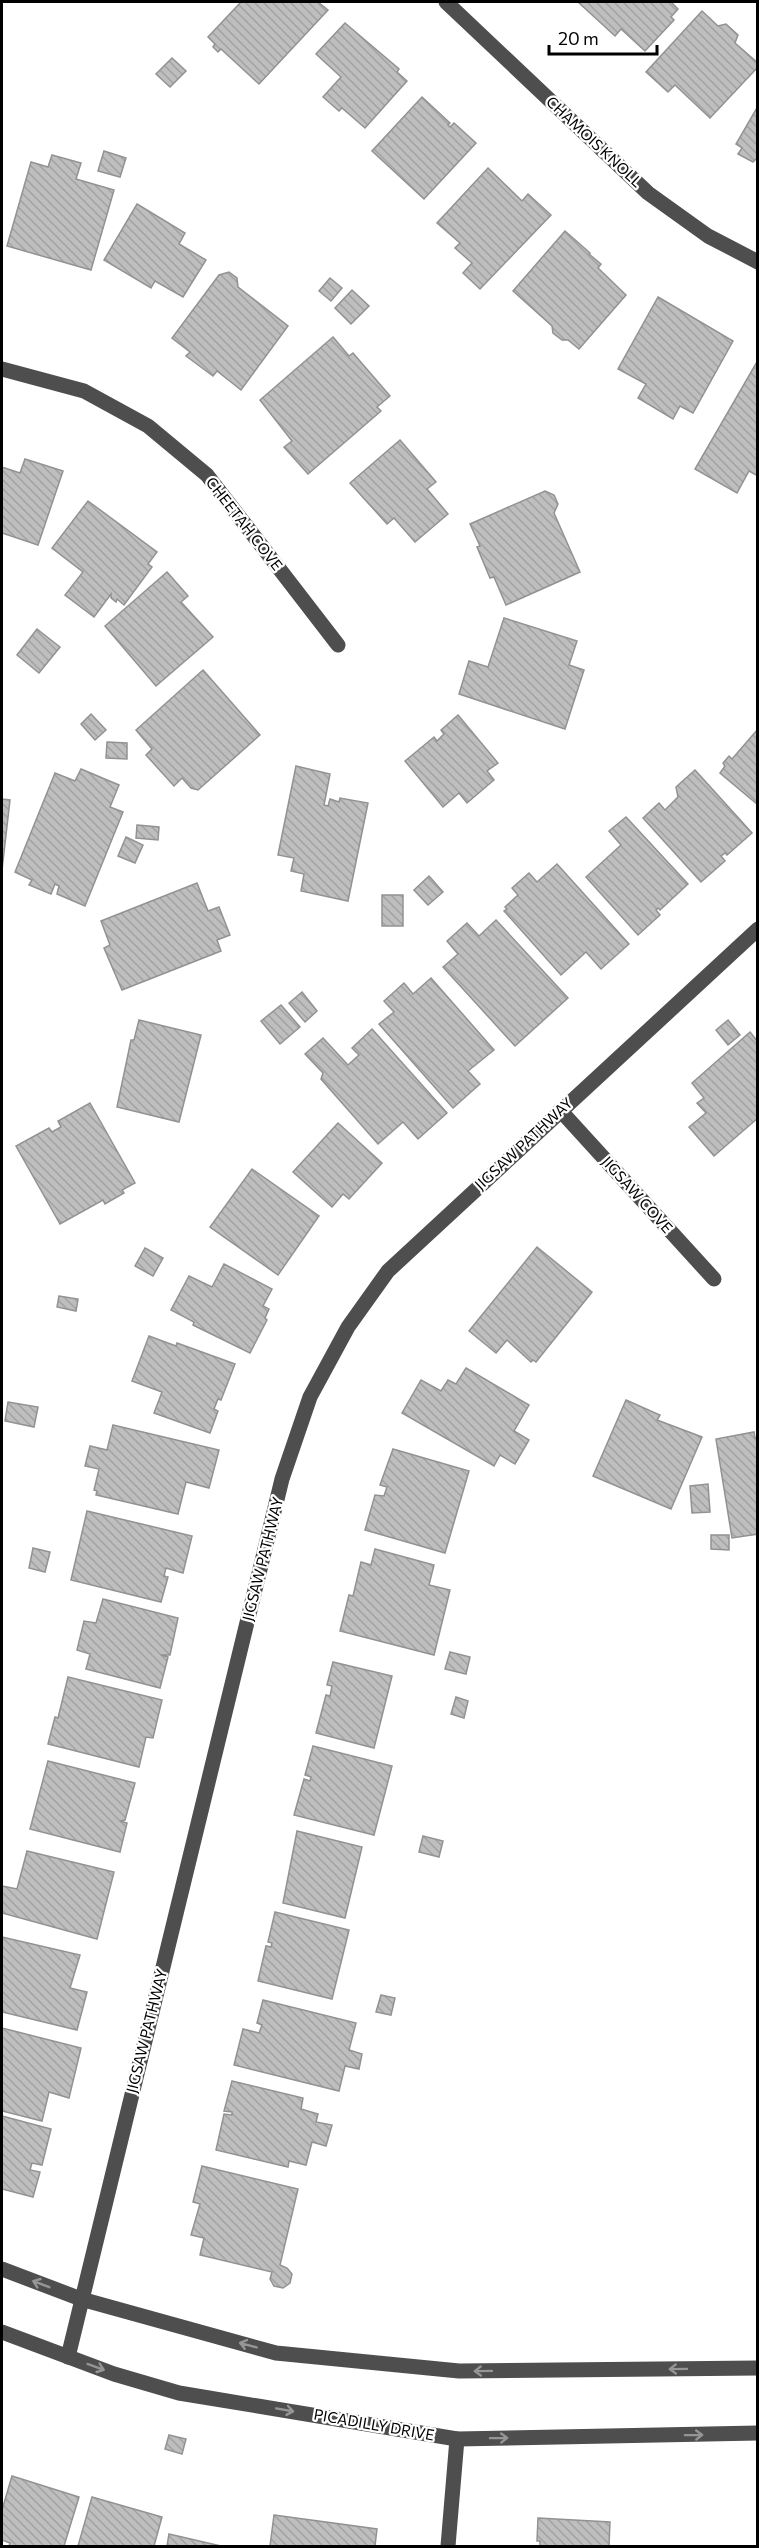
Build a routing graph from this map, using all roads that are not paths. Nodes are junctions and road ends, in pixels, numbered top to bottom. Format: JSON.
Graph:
{"nodes":[{"id":1,"x":446,"y":2,"type":"edge"},
{"id":2,"x":758,"y":262,"type":"edge"},
{"id":3,"x":2,"y":369,"type":"edge"},
{"id":4,"x":338,"y":645,"type":"dead end"},
{"id":5,"x":758,"y":929,"type":"edge"},
{"id":6,"x":560,"y":1110,"type":"junction"},
{"id":7,"x":714,"y":1279,"type":"dead end"},
{"id":8,"x":2,"y":2270,"type":"edge"},
{"id":9,"x":81,"y":2299,"type":"junction"},
{"id":10,"x":2,"y":2332,"type":"edge"},
{"id":11,"x":68,"y":2357,"type":"junction"},
{"id":12,"x":758,"y":2368,"type":"edge"},
{"id":13,"x":758,"y":2433,"type":"edge"},
{"id":14,"x":458,"y":2439,"type":"junction"},
{"id":15,"x":448,"y":2547,"type":"edge"}],
"edges":[{"from":1,"to":2,"type":"street","name":"CHAMOIS KNOLL"},
{"from":3,"to":4,"type":"street","name":"CHEETAH COVE"},
{"from":5,"to":6,"type":"street","name":"JIGSAW PATHWAY"},
{"from":6,"to":7,"type":"street","name":"JIGSAW COVE"},
{"from":6,"to":9,"type":"street","name":"JIGSAW PATHWAY"},
{"from":9,"to":8,"type":"street","one_way":true},
{"from":9,"to":11,"type":"street","name":"JIGSAW PATHWAY"},
{"from":12,"to":9,"type":"street","one_way":true},
{"from":10,"to":11,"type":"street","name":"PICADILLY DRIVE"},
{"from":11,"to":14,"type":"street","name":"PICADILLY DRIVE","one_way":true},
{"from":14,"to":13,"type":"street","name":"PICADILLY DRIVE","one_way":true},
{"from":14,"to":15,"type":"street"}]}
